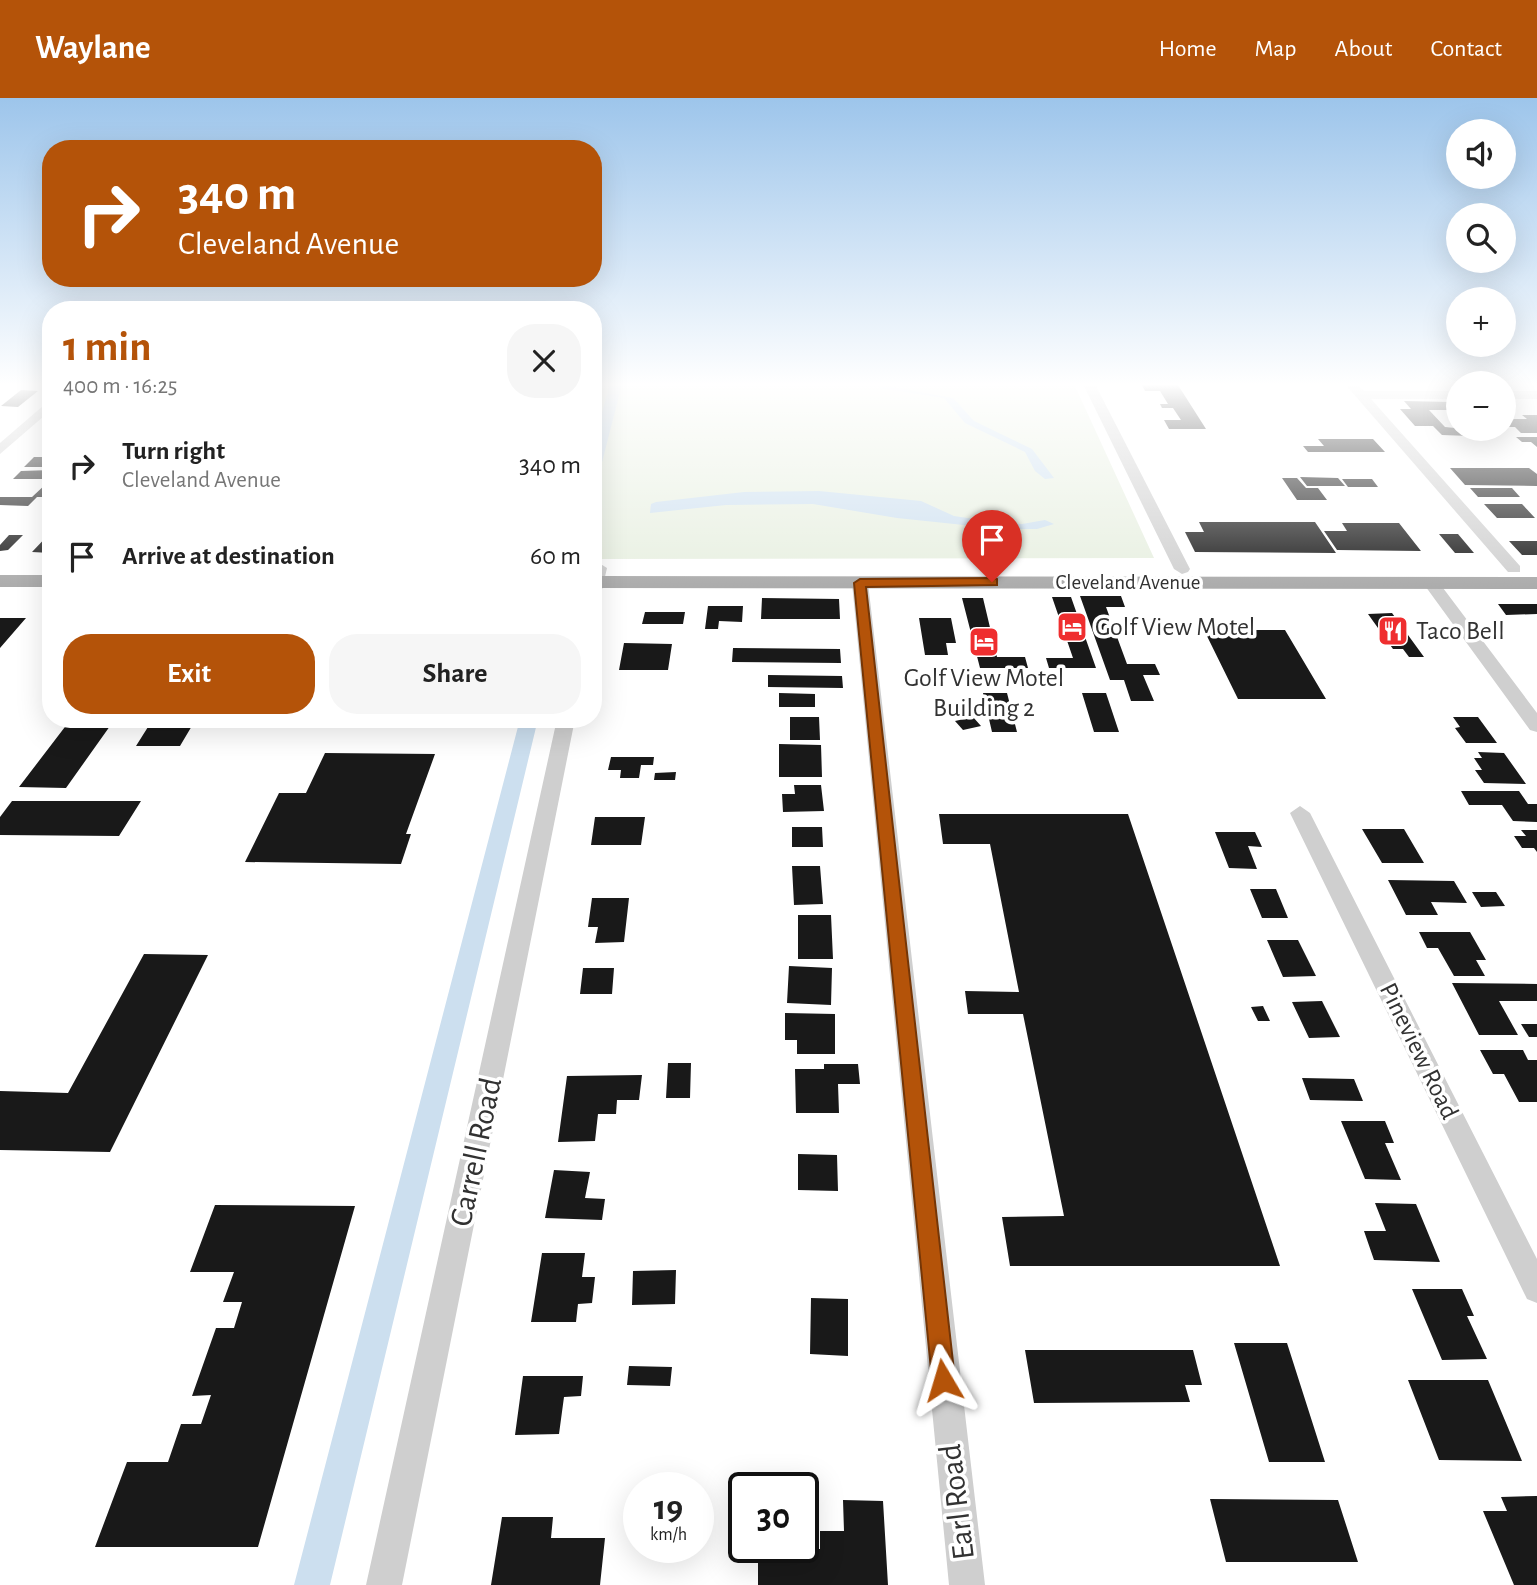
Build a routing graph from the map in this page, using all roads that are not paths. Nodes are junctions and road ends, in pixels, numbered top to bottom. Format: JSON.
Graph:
{"nodes":[{"id":1,"x":1124,"y":453,"type":"edge"},
{"id":2,"x":1412,"y":453,"type":"edge"},
{"id":3,"x":0,"y":567,"type":"edge"},
{"id":4,"x":42,"y":567,"type":"edge"},
{"id":5,"x":1182,"y":569,"type":"junction"},
{"id":6,"x":1487,"y":569,"type":"junction"},
{"id":7,"x":1514,"y":569,"type":"junction"},
{"id":8,"x":1537,"y":569,"type":"edge"},
{"id":9,"x":602,"y":579,"type":"edge"},
{"id":10,"x":602,"y":579,"type":"edge"},
{"id":11,"x":0,"y":581,"type":"edge"},
{"id":12,"x":42,"y":581,"type":"edge"},
{"id":13,"x":1120,"y":582,"type":"junction"},
{"id":14,"x":860,"y":583,"type":"junction"},
{"id":15,"x":1431,"y":583,"type":"junction"},
{"id":16,"x":1537,"y":583,"type":"edge"},
{"id":17,"x":1537,"y":726,"type":"edge"},
{"id":18,"x":564,"y":728,"type":"edge"},
{"id":19,"x":1300,"y":813,"type":"dead end"},
{"id":20,"x":1537,"y":1289,"type":"edge"},
{"id":21,"x":384,"y":1585,"type":"edge"},
{"id":22,"x":967,"y":1585,"type":"edge"}],
"edges":[{"from":1,"to":5,"type":"street"},
{"from":2,"to":7,"type":"street"},
{"from":3,"to":4,"type":"main road"},
{"from":5,"to":6,"type":"main road","name":"Cleveland Avenue"},
{"from":5,"to":9,"type":"main road","name":"Cleveland Avenue"},
{"from":5,"to":13,"type":"main road"},
{"from":6,"to":7,"type":"main road","name":"Cleveland Avenue"},
{"from":6,"to":15,"type":"main road"},
{"from":7,"to":8,"type":"main road","name":"Cleveland Avenue"},
{"from":10,"to":14,"type":"main road","name":"Cleveland Avenue"},
{"from":11,"to":12,"type":"main road"},
{"from":13,"to":14,"type":"main road","name":"Cleveland Avenue"},
{"from":13,"to":15,"type":"main road","name":"Cleveland Avenue"},
{"from":14,"to":22,"type":"street","name":"Earl Road"},
{"from":15,"to":16,"type":"main road","name":"Cleveland Avenue"},
{"from":15,"to":17,"type":"street"},
{"from":18,"to":21,"type":"street","name":"Carrell Road"},
{"from":19,"to":20,"type":"street","name":"Pineview Road"}]}
